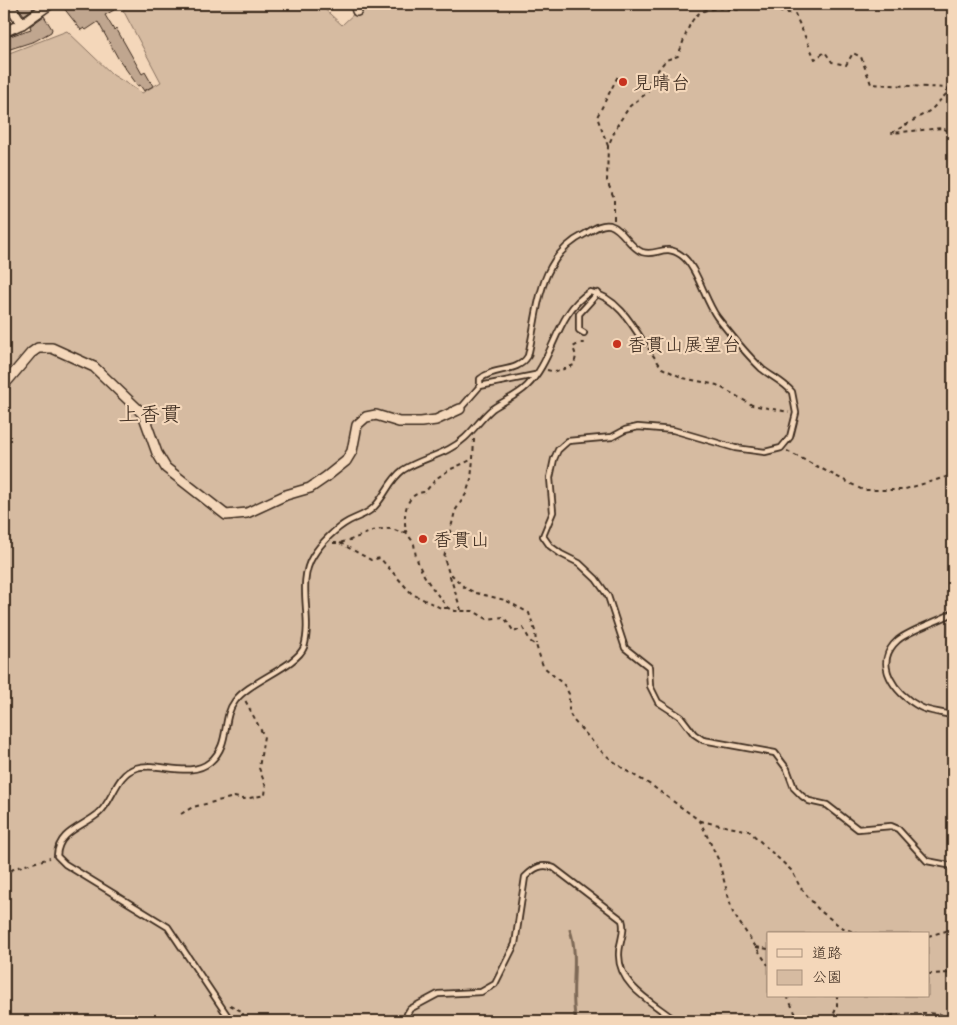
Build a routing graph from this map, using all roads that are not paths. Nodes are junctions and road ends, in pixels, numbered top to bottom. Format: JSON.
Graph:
{"nodes":[{"id":1,"x":9,"y":4,"type":"edge"},
{"id":2,"x":50,"y":4,"type":"edge"},
{"id":3,"x":22,"y":24,"type":"junction"},
{"id":4,"x":4,"y":32,"type":"edge"},
{"id":5,"x":598,"y":293,"type":"junction"},
{"id":6,"x":584,"y":333,"type":"dead end"},
{"id":7,"x":644,"y":343,"type":"road end"},
{"id":8,"x":535,"y":375,"type":"junction"},
{"id":9,"x":4,"y":385,"type":"edge"},
{"id":10,"x":480,"y":386,"type":"junction"},
{"id":11,"x":460,"y":409,"type":"joint"},
{"id":12,"x":953,"y":612,"type":"edge"},
{"id":13,"x":953,"y":716,"type":"edge"},
{"id":14,"x":953,"y":866,"type":"edge"},
{"id":15,"x":227,"y":1021,"type":"edge"},
{"id":16,"x":408,"y":1021,"type":"edge"},
{"id":17,"x":676,"y":1021,"type":"edge"}],
"edges":[{"from":1,"to":3,"type":"street"},
{"from":2,"to":3,"type":"street"},
{"from":3,"to":4,"type":"street"},
{"from":5,"to":6,"type":"lane"},
{"from":5,"to":7,"type":"lane"},
{"from":5,"to":8,"type":"lane"},
{"from":8,"to":10,"type":"lane"},
{"from":8,"to":15,"type":"lane"},
{"from":9,"to":11,"type":"street"},
{"from":10,"to":11,"type":"lane"},
{"from":10,"to":14,"type":"lane"},
{"from":12,"to":13,"type":"lane"},
{"from":16,"to":17,"type":"lane"}]}
